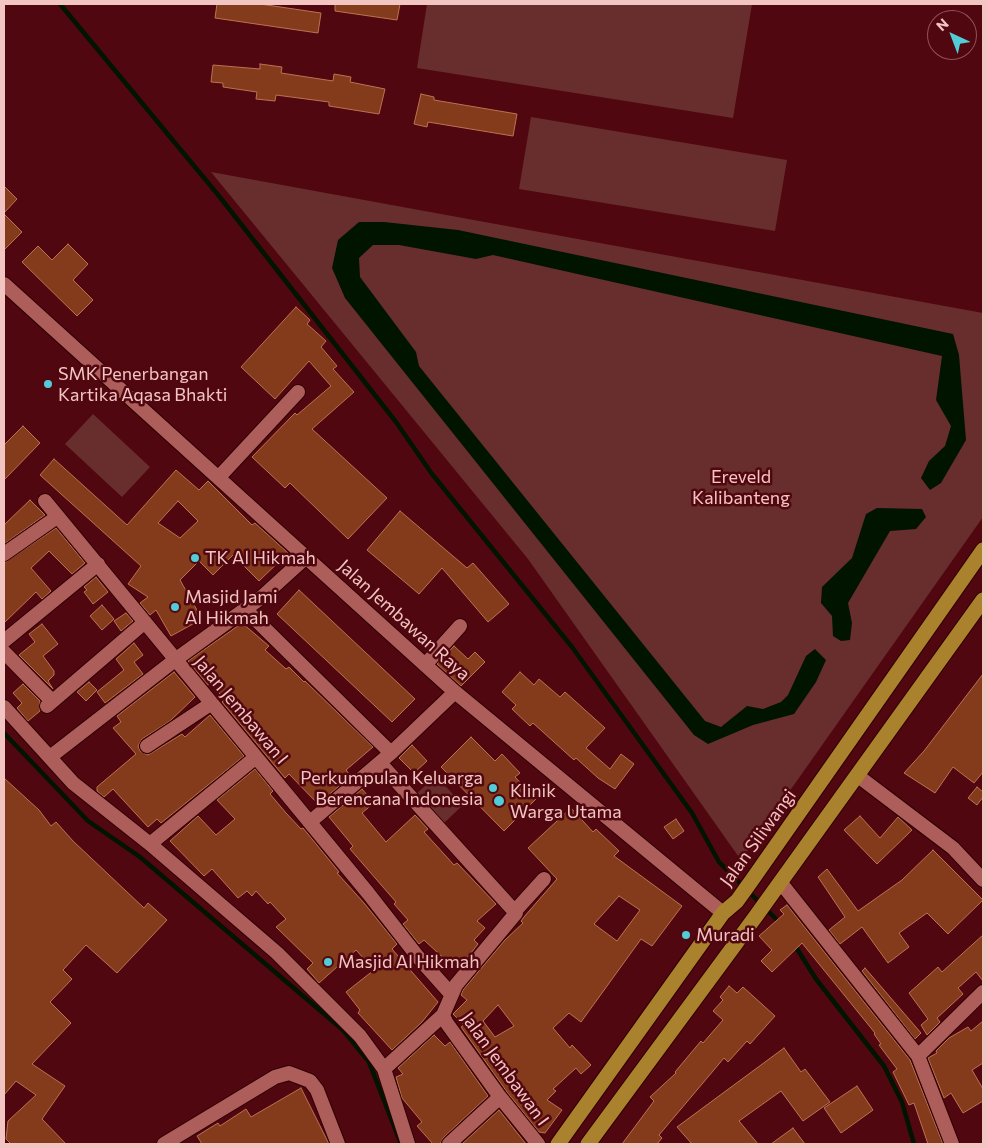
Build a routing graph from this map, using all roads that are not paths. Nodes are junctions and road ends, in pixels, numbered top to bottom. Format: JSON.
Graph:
{"nodes":[{"id":1,"x":4,"y":284,"type":"edge"},
{"id":2,"x":298,"y":392,"type":"dead end"},
{"id":3,"x":219,"y":478,"type":"junction"},
{"id":4,"x":45,"y":501,"type":"dead end"},
{"id":5,"x":57,"y":517,"type":"junction"},
{"id":6,"x":983,"y":550,"type":"edge"},
{"id":7,"x":4,"y":554,"type":"edge"},
{"id":8,"x":306,"y":557,"type":"junction"},
{"id":9,"x":98,"y":564,"type":"junction"},
{"id":10,"x":983,"y":600,"type":"edge"},
{"id":11,"x":245,"y":608,"type":"junction"},
{"id":12,"x":145,"y":622,"type":"junction"},
{"id":13,"x":460,"y":626,"type":"dead end"},
{"id":14,"x":4,"y":641,"type":"edge"},
{"id":15,"x":4,"y":652,"type":"edge"},
{"id":16,"x":175,"y":660,"type":"junction"},
{"id":17,"x":425,"y":665,"type":"junction"},
{"id":18,"x":455,"y":692,"type":"junction"},
{"id":19,"x":212,"y":703,"type":"junction"},
{"id":20,"x":4,"y":707,"type":"edge"},
{"id":21,"x":147,"y":746,"type":"dead end"},
{"id":22,"x":391,"y":753,"type":"junction"},
{"id":23,"x":50,"y":757,"type":"junction"},
{"id":24,"x":256,"y":758,"type":"junction"},
{"id":25,"x":380,"y":763,"type":"junction"},
{"id":26,"x":858,"y":776,"type":"junction"},
{"id":27,"x":310,"y":822,"type":"junction"},
{"id":28,"x":150,"y":844,"type":"junction"},
{"id":29,"x":544,"y":879,"type":"dead end"},
{"id":30,"x":983,"y":880,"type":"edge"},
{"id":31,"x":781,"y":883,"type":"junction"},
{"id":32,"x":516,"y":912,"type":"junction"},
{"id":33,"x":723,"y":913,"type":"junction"},
{"id":34,"x":983,"y":992,"type":"edge"},
{"id":35,"x":451,"y":994,"type":"junction"},
{"id":36,"x":443,"y":1015,"type":"junction"},
{"id":37,"x":918,"y":1056,"type":"junction"},
{"id":38,"x":384,"y":1069,"type":"junction"},
{"id":39,"x":500,"y":1097,"type":"junction"},
{"id":40,"x":164,"y":1144,"type":"edge"},
{"id":41,"x":338,"y":1144,"type":"edge"},
{"id":42,"x":408,"y":1144,"type":"edge"},
{"id":43,"x":449,"y":1144,"type":"edge"},
{"id":44,"x":538,"y":1144,"type":"edge"},
{"id":45,"x":558,"y":1144,"type":"edge"},
{"id":46,"x":588,"y":1144,"type":"edge"},
{"id":47,"x":952,"y":1144,"type":"edge"}],
"edges":[{"from":1,"to":3,"type":"street","name":"Jalan Jembawan Raya"},
{"from":2,"to":3,"type":"street"},
{"from":3,"to":8,"type":"street","name":"Jalan Jembawan Raya"},
{"from":4,"to":5,"type":"street","name":"Jalan Jembawan I"},
{"from":5,"to":7,"type":"street"},
{"from":5,"to":9,"type":"street","name":"Jalan Jembawan I"},
{"from":6,"to":33,"type":"highway","name":"Jalan Siliwangi"},
{"from":8,"to":11,"type":"street"},
{"from":8,"to":17,"type":"street","name":"Jalan Jembawan Raya"},
{"from":9,"to":12,"type":"street","name":"Jalan Jembawan I"},
{"from":9,"to":14,"type":"street"},
{"from":10,"to":26,"type":"highway"},
{"from":11,"to":16,"type":"street"},
{"from":11,"to":22,"type":"street"},
{"from":12,"to":15,"type":"street"},
{"from":12,"to":16,"type":"street","name":"Jalan Jembawan I"},
{"from":13,"to":17,"type":"street"},
{"from":16,"to":19,"type":"street","name":"Jalan Jembawan I"},
{"from":16,"to":23,"type":"street"},
{"from":17,"to":18,"type":"street","name":"Jalan Jembawan Raya"},
{"from":18,"to":22,"type":"street"},
{"from":18,"to":33,"type":"street","name":"Jalan Jembawan Raya"},
{"from":19,"to":21,"type":"street"},
{"from":19,"to":24,"type":"street","name":"Jalan Jembawan I"},
{"from":20,"to":23,"type":"street"},
{"from":22,"to":25,"type":"street"},
{"from":23,"to":28,"type":"street"},
{"from":24,"to":27,"type":"street","name":"Jalan Jembawan I"},
{"from":24,"to":28,"type":"street"},
{"from":25,"to":27,"type":"street"},
{"from":25,"to":32,"type":"street"},
{"from":26,"to":30,"type":"street"},
{"from":26,"to":31,"type":"highway"},
{"from":27,"to":35,"type":"street","name":"Jalan Jembawan I"},
{"from":28,"to":38,"type":"street"},
{"from":29,"to":32,"type":"street"},
{"from":31,"to":37,"type":"street"},
{"from":31,"to":46,"type":"highway"},
{"from":32,"to":35,"type":"street"},
{"from":33,"to":45,"type":"highway","name":"Jalan Siliwangi"},
{"from":34,"to":37,"type":"street"},
{"from":35,"to":36,"type":"street","name":"Jalan Jembawan I"},
{"from":36,"to":38,"type":"street","name":"Jalan Jembawan I"},
{"from":36,"to":39,"type":"street","name":"Jalan Jembawan I"},
{"from":37,"to":47,"type":"street"},
{"from":38,"to":42,"type":"street"},
{"from":39,"to":43,"type":"street"},
{"from":39,"to":44,"type":"street","name":"Jalan Jembawan I"},
{"from":40,"to":41,"type":"street"}]}
